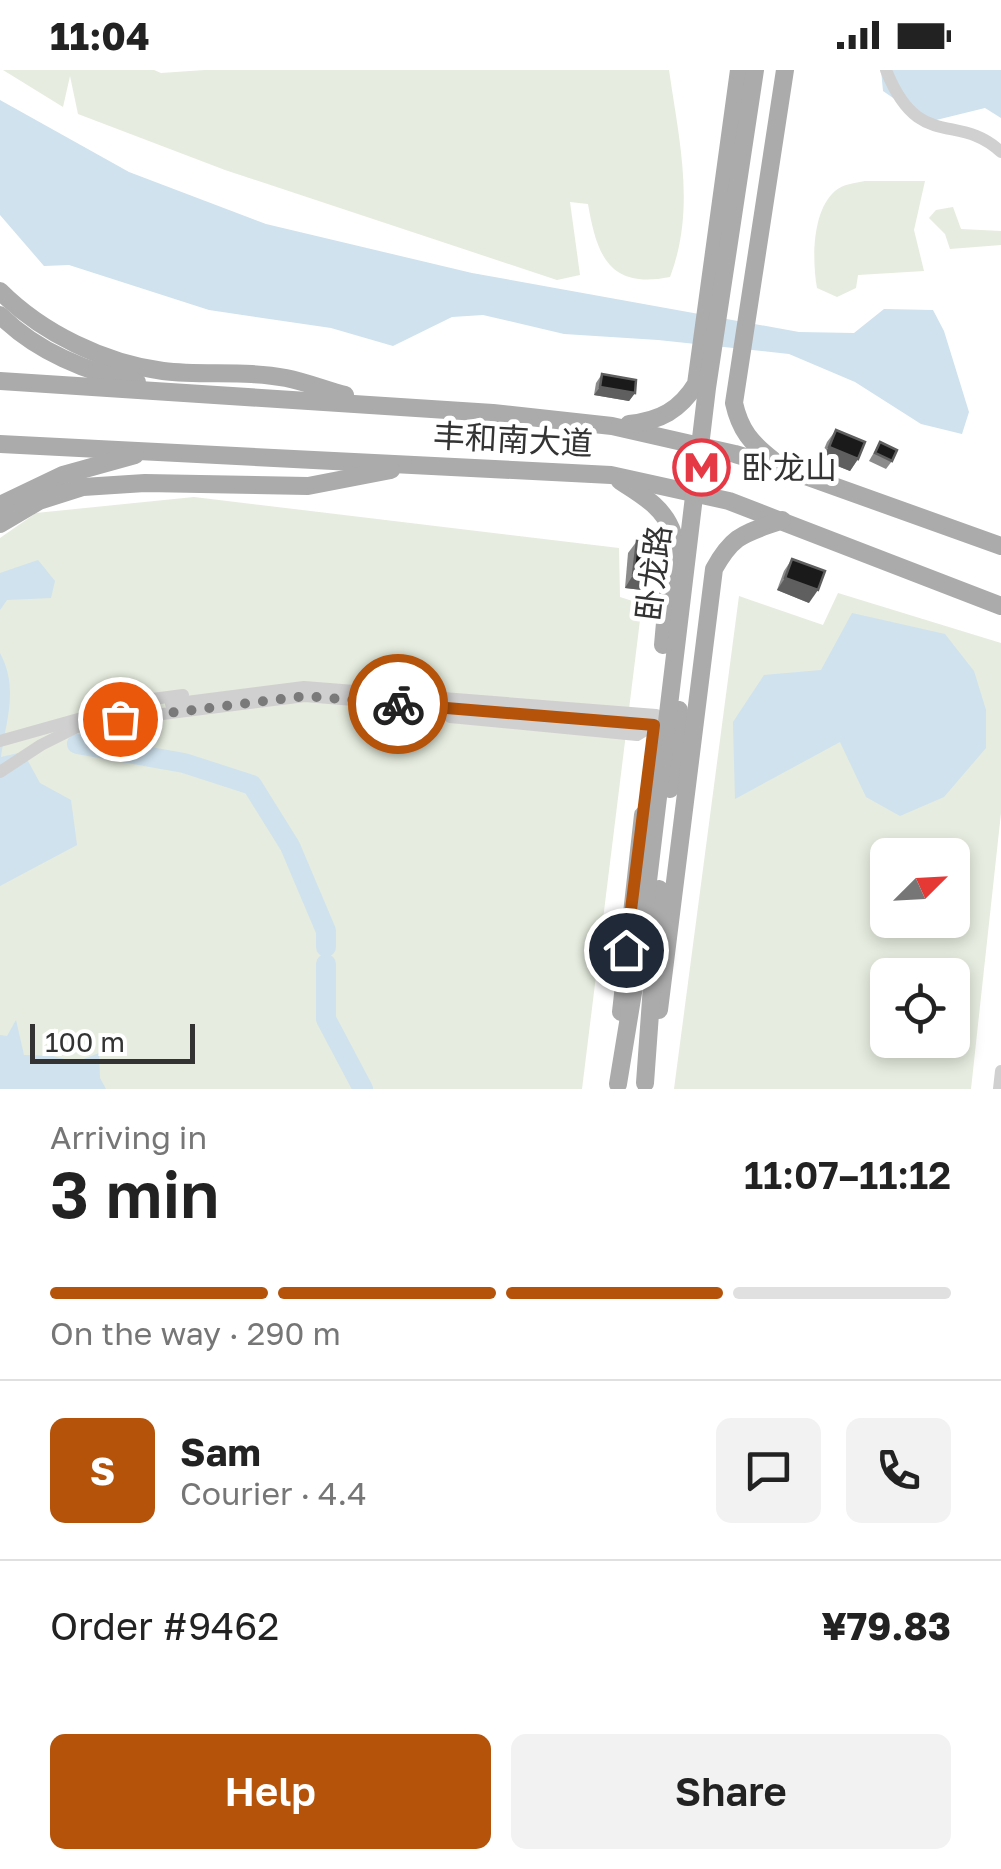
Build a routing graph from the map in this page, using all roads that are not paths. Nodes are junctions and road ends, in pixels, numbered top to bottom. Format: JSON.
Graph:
{"nodes":[{"id":1,"x":739,"y":70,"type":"edge"},
{"id":2,"x":755,"y":70,"type":"edge"},
{"id":3,"x":766,"y":70,"type":"edge"},
{"id":4,"x":785,"y":70,"type":"edge"},
{"id":5,"x":886,"y":70,"type":"edge"},
{"id":6,"x":1001,"y":152,"type":"edge"},
{"id":7,"x":746,"y":168,"type":"junction"},
{"id":8,"x":0,"y":291,"type":"edge"},
{"id":9,"x":0,"y":315,"type":"edge"},
{"id":10,"x":0,"y":381,"type":"edge"},
{"id":11,"x":207,"y":394,"type":"junction"},
{"id":12,"x":380,"y":405,"type":"junction"},
{"id":13,"x":612,"y":426,"type":"junction"},
{"id":14,"x":0,"y":444,"type":"edge"},
{"id":15,"x":153,"y":450,"type":"junction"},
{"id":16,"x":416,"y":465,"type":"junction"},
{"id":17,"x":786,"y":469,"type":"junction"},
{"id":18,"x":611,"y":475,"type":"junction"},
{"id":19,"x":6,"y":501,"type":"edge"},
{"id":20,"x":782,"y":520,"type":"junction"},
{"id":21,"x":0,"y":524,"type":"edge"},
{"id":22,"x":1001,"y":546,"type":"edge"},
{"id":23,"x":1001,"y":606,"type":"edge"},
{"id":24,"x":655,"y":720,"type":"junction"},
{"id":25,"x":0,"y":742,"type":"edge"},
{"id":26,"x":669,"y":746,"type":"junction"},
{"id":27,"x":0,"y":772,"type":"edge"},
{"id":28,"x":1001,"y":1071,"type":"edge"},
{"id":29,"x":618,"y":1086,"type":"edge"},
{"id":30,"x":645,"y":1086,"type":"edge"},
{"id":31,"x":999,"y":1089,"type":"edge"}],
"edges":[{"from":1,"to":13,"type":"main road"},
{"from":2,"to":7,"type":"main road","name":"卧龙路"},
{"from":3,"to":7,"type":"main road","name":"卧龙路"},
{"from":4,"to":17,"type":"main road"},
{"from":5,"to":6,"type":"street"},
{"from":7,"to":26,"type":"main road","name":"卧龙路"},
{"from":8,"to":12,"type":"main road"},
{"from":9,"to":11,"type":"main road"},
{"from":10,"to":11,"type":"main road","name":"丰和南大道"},
{"from":11,"to":12,"type":"main road","name":"丰和南大道"},
{"from":12,"to":13,"type":"main road","name":"丰和南大道"},
{"from":13,"to":17,"type":"main road","name":"丰和南大道"},
{"from":14,"to":15,"type":"main road","name":"丰和南大道"},
{"from":15,"to":16,"type":"main road","name":"丰和南大道"},
{"from":15,"to":19,"type":"main road"},
{"from":16,"to":18,"type":"main road","name":"丰和南大道"},
{"from":16,"to":21,"type":"main road"},
{"from":17,"to":22,"type":"main road","name":"丰和南大道"},
{"from":18,"to":20,"type":"main road","name":"丰和南大道"},
{"from":18,"to":24,"type":"main road","name":"卧龙路"},
{"from":20,"to":23,"type":"main road","name":"丰和南大道"},
{"from":20,"to":30,"type":"main road","name":"卧龙路"},
{"from":24,"to":25,"type":"street"},
{"from":24,"to":27,"type":"street"},
{"from":24,"to":29,"type":"main road","name":"卧龙路"},
{"from":26,"to":29,"type":"main road","name":"卧龙路"},
{"from":26,"to":30,"type":"main road","name":"卧龙路"},
{"from":28,"to":31,"type":"street"}]}
